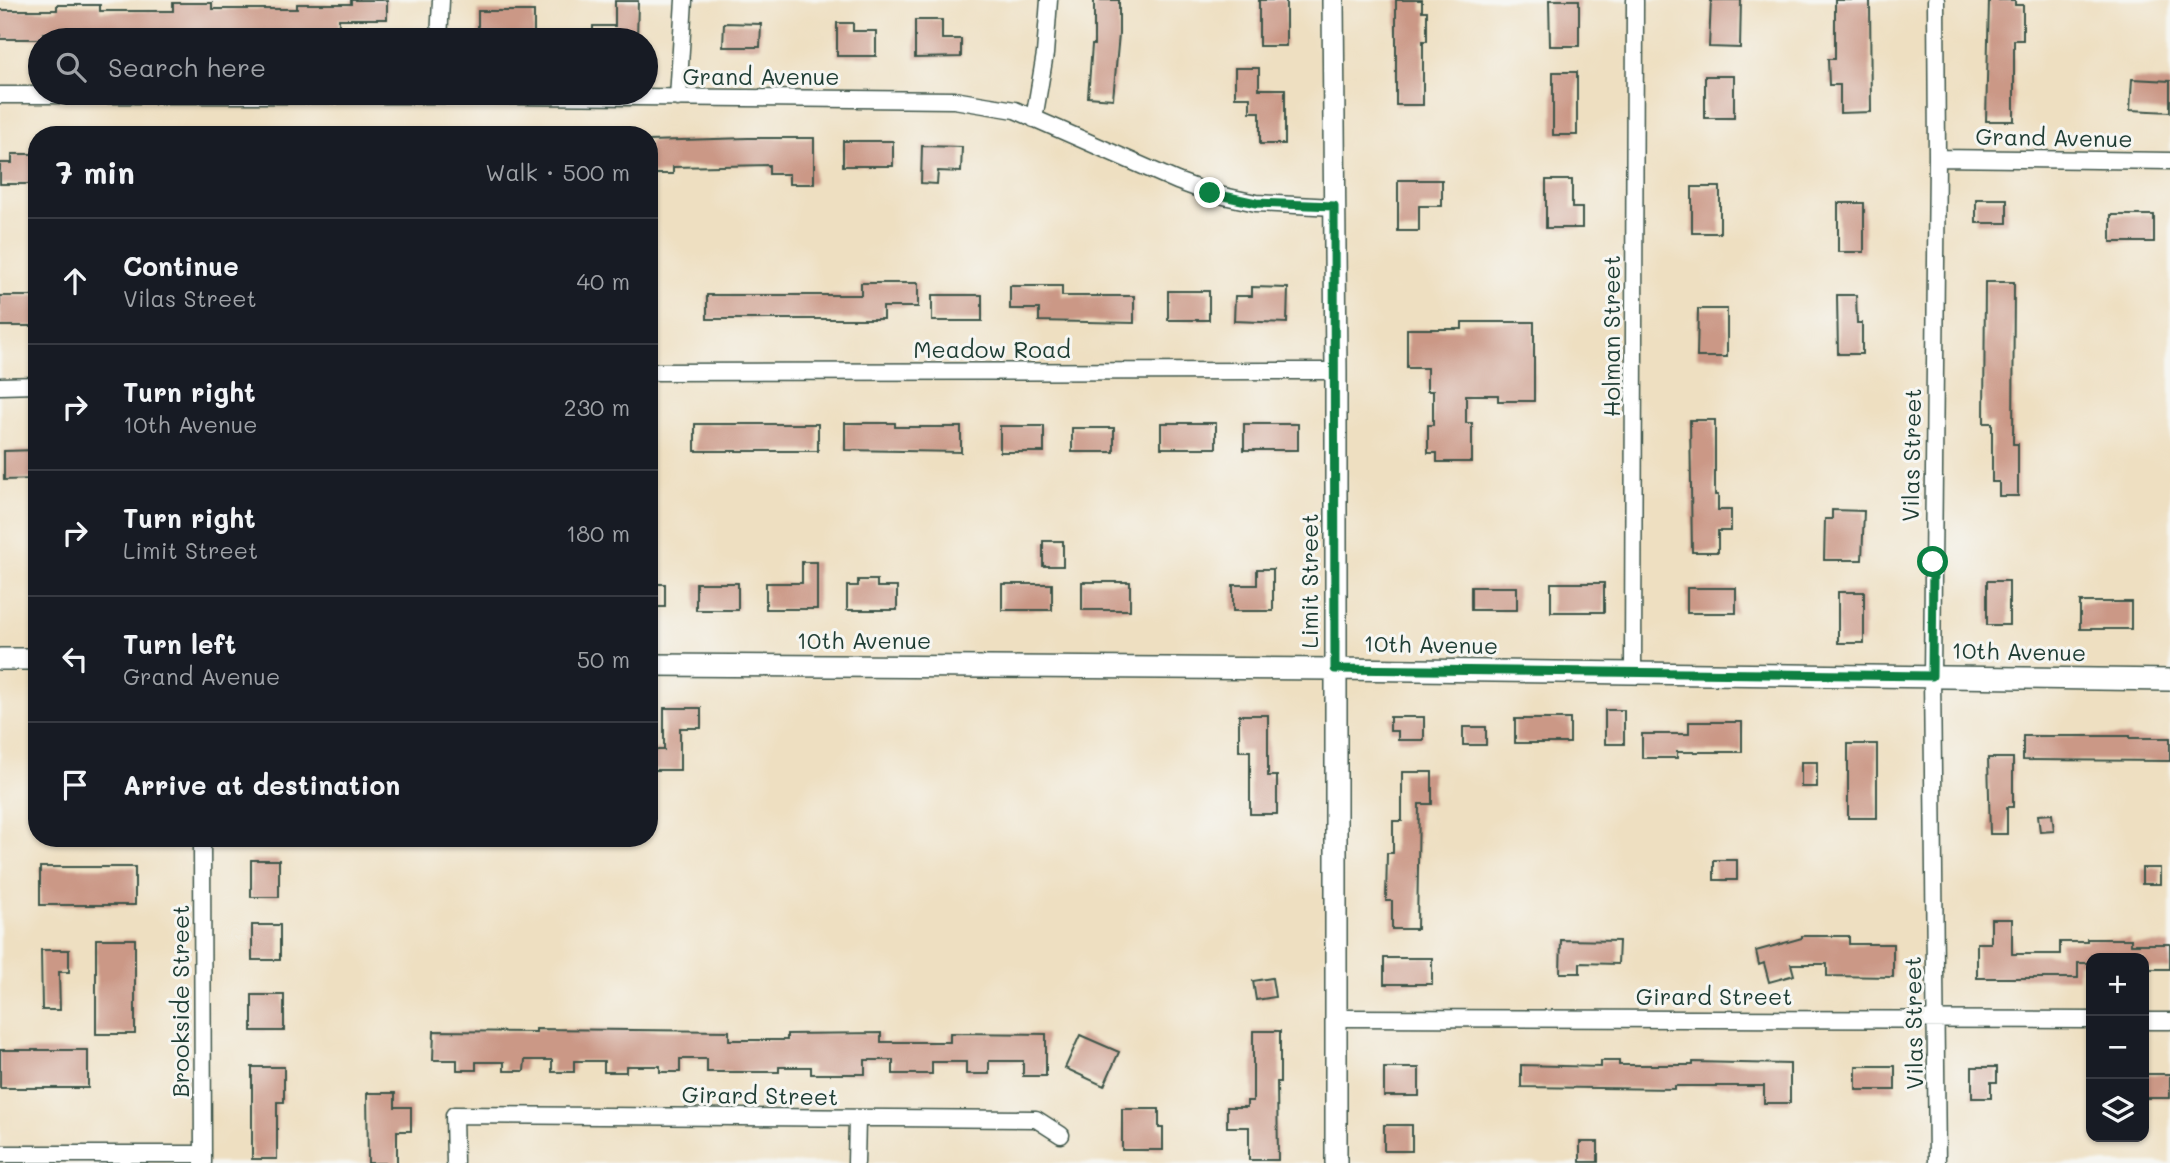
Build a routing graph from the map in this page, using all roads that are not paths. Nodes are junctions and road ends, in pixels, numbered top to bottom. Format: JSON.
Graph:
{"nodes":[{"id":1,"x":441,"y":0,"type":"edge"},
{"id":2,"x":684,"y":0,"type":"edge"},
{"id":3,"x":1049,"y":0,"type":"edge"},
{"id":4,"x":1333,"y":0,"type":"edge"},
{"id":5,"x":1635,"y":0,"type":"edge"},
{"id":6,"x":1936,"y":0,"type":"edge"},
{"id":7,"x":440,"y":28,"type":"edge"},
{"id":8,"x":0,"y":95,"type":"edge"},
{"id":9,"x":28,"y":95,"type":"edge"},
{"id":10,"x":658,"y":98,"type":"edge"},
{"id":11,"x":678,"y":98,"type":"junction"},
{"id":12,"x":1034,"y":119,"type":"junction"},
{"id":13,"x":1937,"y":158,"type":"junction"},
{"id":14,"x":2170,"y":161,"type":"edge"},
{"id":15,"x":1334,"y":206,"type":"junction"},
{"id":16,"x":1336,"y":371,"type":"junction"},
{"id":17,"x":658,"y":372,"type":"edge"},
{"id":18,"x":28,"y":385,"type":"edge"},
{"id":19,"x":0,"y":386,"type":"edge"},
{"id":20,"x":0,"y":659,"type":"edge"},
{"id":21,"x":28,"y":659,"type":"edge"},
{"id":22,"x":658,"y":665,"type":"edge"},
{"id":23,"x":1335,"y":669,"type":"junction"},
{"id":24,"x":1633,"y":673,"type":"junction"},
{"id":25,"x":1932,"y":676,"type":"junction"},
{"id":26,"x":2170,"y":680,"type":"edge"},
{"id":27,"x":202,"y":847,"type":"edge"},
{"id":28,"x":1337,"y":1018,"type":"junction"},
{"id":29,"x":1935,"y":1018,"type":"junction"},
{"id":30,"x":2086,"y":1020,"type":"edge"},
{"id":31,"x":2149,"y":1021,"type":"edge"},
{"id":32,"x":2170,"y":1021,"type":"edge"},
{"id":33,"x":856,"y":1119,"type":"junction"},
{"id":34,"x":1061,"y":1135,"type":"dead end"},
{"id":35,"x":0,"y":1154,"type":"edge"},
{"id":36,"x":29,"y":1159,"type":"edge"},
{"id":37,"x":203,"y":1159,"type":"edge"},
{"id":38,"x":455,"y":1163,"type":"edge"},
{"id":39,"x":856,"y":1163,"type":"edge"},
{"id":40,"x":1336,"y":1163,"type":"edge"},
{"id":41,"x":1937,"y":1163,"type":"edge"}],
"edges":[{"from":1,"to":7,"type":"street"},
{"from":2,"to":11,"type":"street"},
{"from":3,"to":12,"type":"street"},
{"from":4,"to":15,"type":"street","name":"Limit Street"},
{"from":5,"to":24,"type":"street","name":"Holman Street"},
{"from":6,"to":13,"type":"street","name":"Vilas Street"},
{"from":8,"to":9,"type":"street","name":"Grand Avenue"},
{"from":10,"to":11,"type":"street","name":"Grand Avenue"},
{"from":11,"to":12,"type":"street","name":"Grand Avenue"},
{"from":12,"to":15,"type":"street","name":"Grand Avenue"},
{"from":13,"to":14,"type":"street","name":"Grand Avenue"},
{"from":13,"to":25,"type":"street","name":"Vilas Street"},
{"from":15,"to":16,"type":"street","name":"Limit Street"},
{"from":16,"to":17,"type":"street","name":"Meadow Road"},
{"from":16,"to":23,"type":"street","name":"Limit Street"},
{"from":18,"to":19,"type":"street"},
{"from":20,"to":21,"type":"street"},
{"from":22,"to":23,"type":"street","name":"10th Avenue"},
{"from":23,"to":24,"type":"street","name":"10th Avenue"},
{"from":23,"to":28,"type":"street","name":"Limit Street"},
{"from":24,"to":25,"type":"street","name":"10th Avenue"},
{"from":25,"to":26,"type":"street","name":"10th Avenue"},
{"from":25,"to":29,"type":"street","name":"Vilas Street"},
{"from":27,"to":37,"type":"street","name":"Brookside Street"},
{"from":28,"to":29,"type":"street","name":"Girard Street"},
{"from":28,"to":40,"type":"street","name":"Limit Street"},
{"from":29,"to":30,"type":"street","name":"Girard Street"},
{"from":29,"to":41,"type":"street","name":"Vilas Street"},
{"from":31,"to":32,"type":"street"},
{"from":33,"to":34,"type":"street","name":"Girard Street"},
{"from":33,"to":38,"type":"street","name":"Girard Street"},
{"from":33,"to":39,"type":"street"},
{"from":35,"to":36,"type":"street"},
{"from":36,"to":37,"type":"street"}]}
